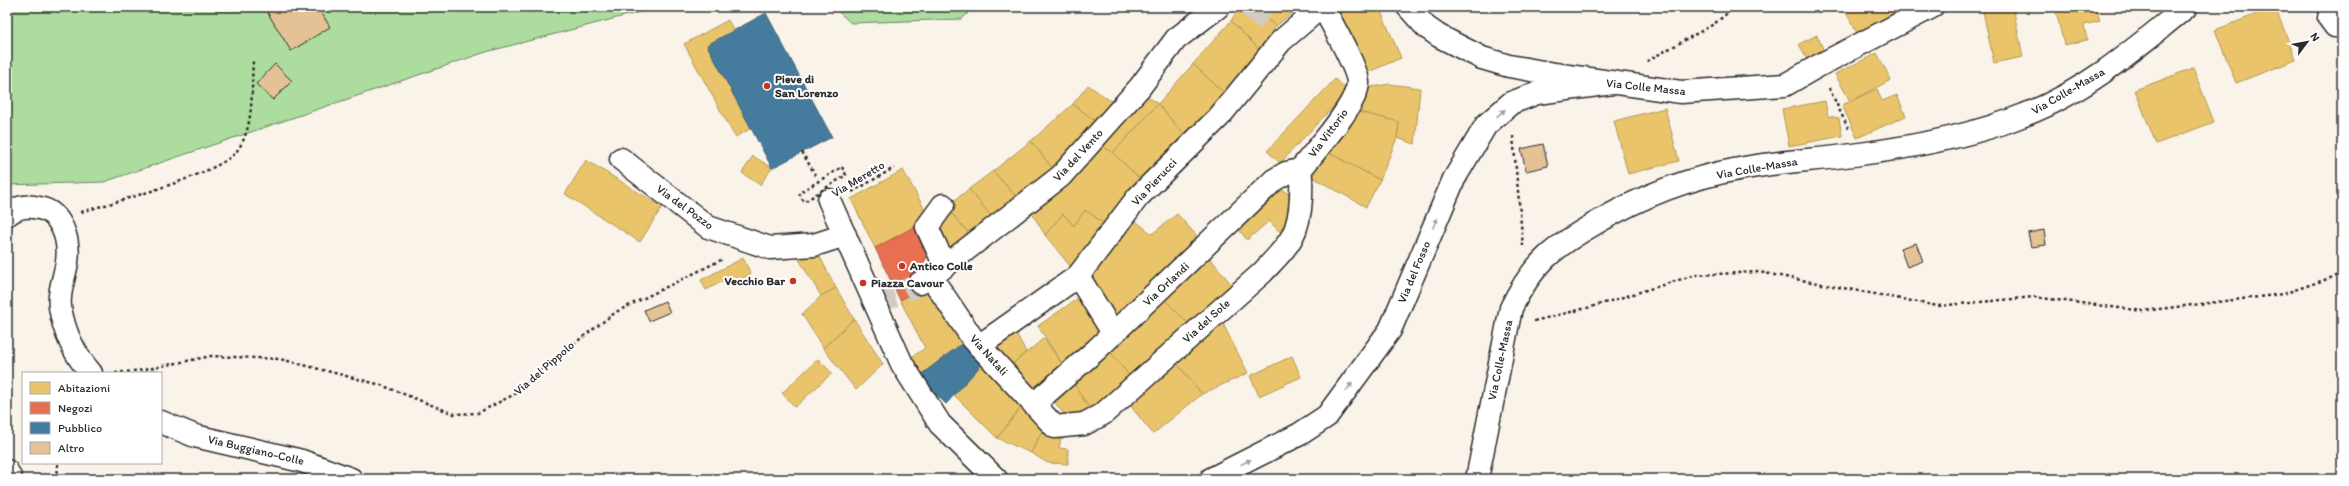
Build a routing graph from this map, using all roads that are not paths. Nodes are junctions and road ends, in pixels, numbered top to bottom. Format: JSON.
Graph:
{"nodes":[{"id":1,"x":1218,"y":7,"type":"edge"},
{"id":2,"x":1322,"y":7,"type":"edge"},
{"id":3,"x":1408,"y":7,"type":"edge"},
{"id":4,"x":1932,"y":7,"type":"edge"},
{"id":5,"x":2186,"y":7,"type":"edge"},
{"id":6,"x":2332,"y":7,"type":"edge"},
{"id":7,"x":2342,"y":25,"type":"edge"},
{"id":8,"x":1613,"y":83,"type":"junction"},
{"id":9,"x":621,"y":159,"type":"dead end"},
{"id":10,"x":1300,"y":170,"type":"junction"},
{"id":11,"x":830,"y":202,"type":"road end"},
{"id":12,"x":943,"y":205,"type":"dead end"},
{"id":13,"x":7,"y":215,"type":"edge"},
{"id":14,"x":845,"y":235,"type":"junction"},
{"id":15,"x":932,"y":275,"type":"junction"},
{"id":16,"x":1078,"y":276,"type":"junction"},
{"id":17,"x":1113,"y":333,"type":"junction"},
{"id":18,"x":979,"y":346,"type":"junction"},
{"id":19,"x":90,"y":372,"type":"edge"},
{"id":20,"x":1034,"y":404,"type":"junction"},
{"id":21,"x":162,"y":422,"type":"edge"},
{"id":22,"x":1055,"y":427,"type":"joint"},
{"id":23,"x":7,"y":471,"type":"edge"},
{"id":24,"x":11,"y":479,"type":"edge"},
{"id":25,"x":351,"y":479,"type":"edge"},
{"id":26,"x":996,"y":479,"type":"edge"},
{"id":27,"x":1211,"y":479,"type":"edge"},
{"id":28,"x":1477,"y":479,"type":"edge"}],
"edges":[{"from":1,"to":15,"type":"street","name":"Via del Vento"},
{"from":2,"to":10,"type":"street","name":"Via Vittorio"},
{"from":2,"to":16,"type":"street","name":"Via Pierucci"},
{"from":3,"to":8,"type":"street","name":"Via Colle Massa"},
{"from":4,"to":8,"type":"street","name":"Via Colle Massa"},
{"from":5,"to":28,"type":"street","name":"Via Colle-Massa"},
{"from":6,"to":7,"type":"street"},
{"from":27,"to":8,"type":"street","name":"Via del Fosso","one_way":true},
{"from":9,"to":14,"type":"street","name":"Via del Pozzo"},
{"from":10,"to":17,"type":"street","name":"Via Orlandi"},
{"from":10,"to":22,"type":"street","name":"Via del Sole"},
{"from":11,"to":14,"type":"street"},
{"from":12,"to":15,"type":"street","name":"Via Natali"},
{"from":13,"to":19,"type":"street"},
{"from":14,"to":26,"type":"street"},
{"from":15,"to":18,"type":"street","name":"Via Natali"},
{"from":16,"to":17,"type":"street"},
{"from":16,"to":18,"type":"street","name":"Via Pierucci"},
{"from":17,"to":20,"type":"street","name":"Via Orlandi"},
{"from":18,"to":20,"type":"street","name":"Via Natali"},
{"from":20,"to":22,"type":"street","name":"Via Natali"},
{"from":21,"to":25,"type":"street","name":"Via Buggiano-Colle"},
{"from":23,"to":24,"type":"street"}]}
